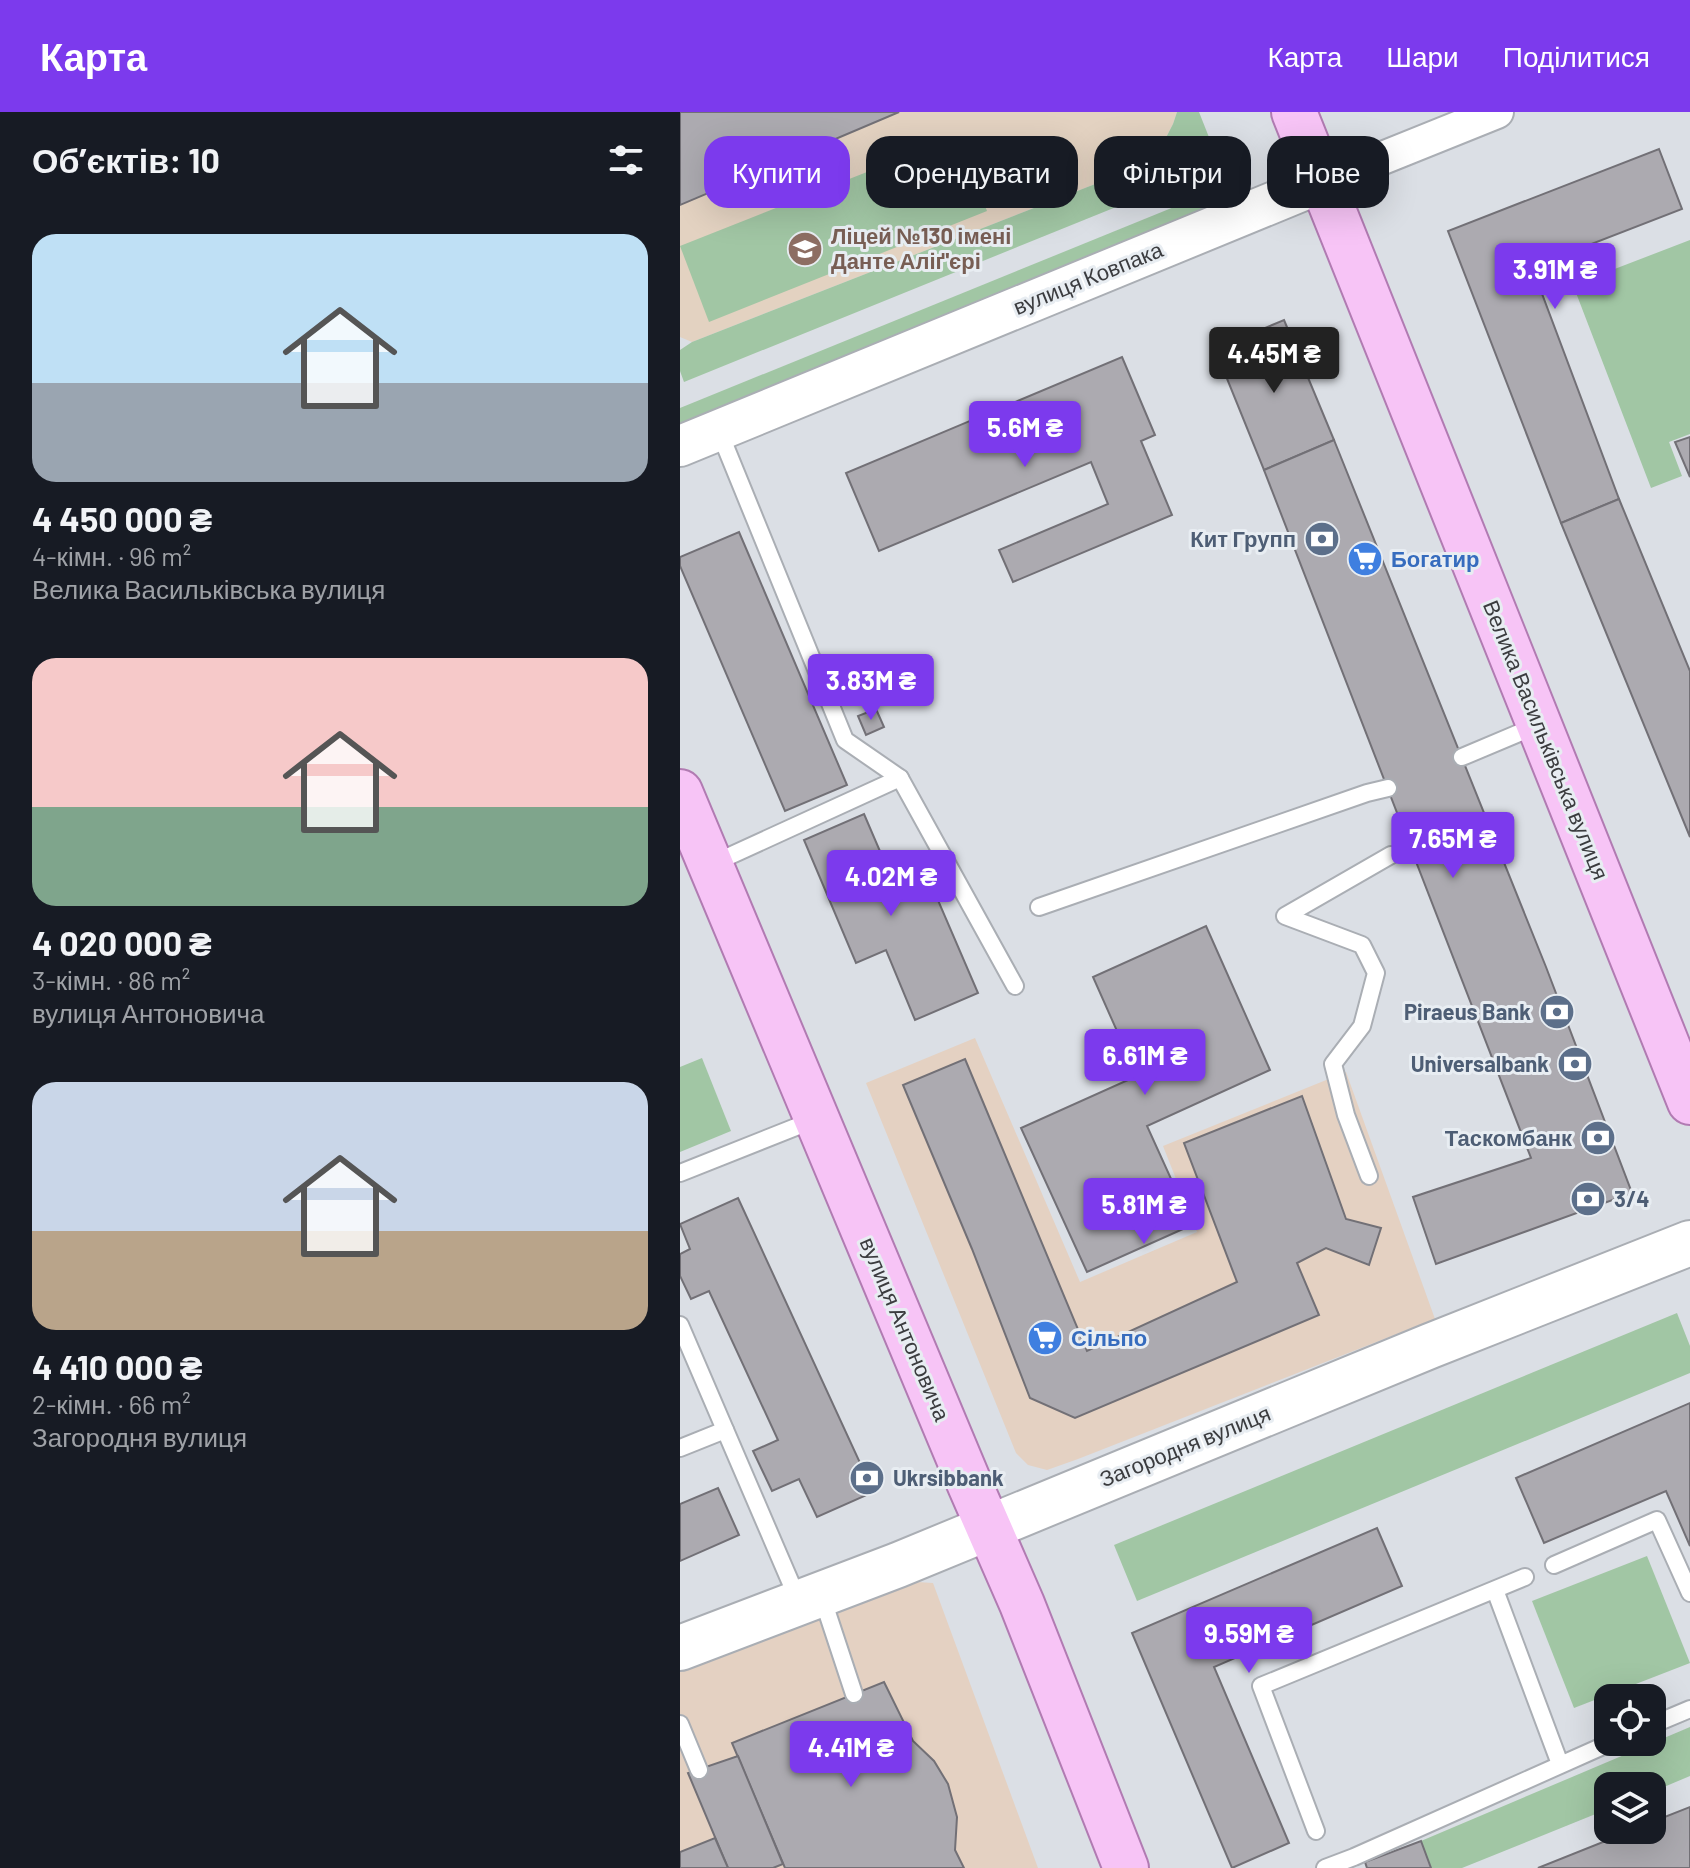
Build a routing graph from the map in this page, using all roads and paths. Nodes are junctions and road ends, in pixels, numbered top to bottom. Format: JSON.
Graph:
{"nodes":[{"id":1,"x":1294,"y":112,"type":"edge"},
{"id":2,"x":1497,"y":112,"type":"edge"},
{"id":3,"x":1304,"y":136,"type":"edge"},
{"id":4,"x":1389,"y":155,"type":"edge"},
{"id":5,"x":1267,"y":205,"type":"edge"},
{"id":6,"x":1333,"y":208,"type":"edge"},
{"id":7,"x":719,"y":430,"type":"junction"},
{"id":8,"x":680,"y":446,"type":"edge"},
{"id":9,"x":1540,"y":725,"type":"junction"},
{"id":10,"x":1462,"y":757,"type":"dead end"},
{"id":11,"x":900,"y":778,"type":"junction"},
{"id":12,"x":1388,"y":788,"type":"dead end"},
{"id":13,"x":680,"y":792,"type":"edge"},
{"id":14,"x":1391,"y":855,"type":"dead end"},
{"id":15,"x":710,"y":865,"type":"junction"},
{"id":16,"x":1039,"y":907,"type":"dead end"},
{"id":17,"x":1015,"y":986,"type":"dead end"},
{"id":18,"x":1685,"y":1073,"type":"edge"},
{"id":19,"x":818,"y":1118,"type":"junction"},
{"id":20,"x":680,"y":1173,"type":"edge"},
{"id":21,"x":1369,"y":1176,"type":"dead end"},
{"id":22,"x":1690,"y":1243,"type":"edge"},
{"id":23,"x":680,"y":1325,"type":"edge"},
{"id":24,"x":725,"y":1430,"type":"junction"},
{"id":25,"x":680,"y":1448,"type":"edge"},
{"id":26,"x":988,"y":1527,"type":"junction"},
{"id":27,"x":1554,"y":1565,"type":"dead end"},
{"id":28,"x":1525,"y":1577,"type":"dead end"},
{"id":29,"x":1495,"y":1590,"type":"junction"},
{"id":30,"x":1690,"y":1593,"type":"edge"},
{"id":31,"x":810,"y":1600,"type":"junction"},
{"id":32,"x":680,"y":1648,"type":"edge"},
{"id":33,"x":854,"y":1694,"type":"dead end"},
{"id":34,"x":1690,"y":1709,"type":"edge"},
{"id":35,"x":1666,"y":1719,"type":"edge"},
{"id":36,"x":680,"y":1724,"type":"edge"},
{"id":37,"x":1594,"y":1750,"type":"edge"},
{"id":38,"x":1560,"y":1764,"type":"junction"},
{"id":39,"x":699,"y":1770,"type":"dead end"},
{"id":40,"x":1316,"y":1831,"type":"dead end"},
{"id":41,"x":1119,"y":1864,"type":"edge"},
{"id":42,"x":1325,"y":1868,"type":"edge"}],
"edges":[{"from":1,"to":3,"type":"main road","name":"Велика Васильківська вулиця"},
{"from":2,"to":4,"type":"street","name":"вулиця Ковпака"},
{"from":5,"to":7,"type":"street","name":"вулиця Ковпака"},
{"from":6,"to":9,"type":"main road","name":"Велика Васильківська вулиця"},
{"from":7,"to":8,"type":"street","name":"вулиця Ковпака"},
{"from":7,"to":11,"type":"lane"},
{"from":9,"to":10,"type":"lane"},
{"from":9,"to":18,"type":"main road","name":"Велика Васильківська вулиця"},
{"from":11,"to":15,"type":"lane"},
{"from":11,"to":17,"type":"lane"},
{"from":12,"to":16,"type":"lane"},
{"from":13,"to":15,"type":"main road","name":"вулиця Антоновича"},
{"from":14,"to":21,"type":"lane"},
{"from":15,"to":19,"type":"main road","name":"вулиця Антоновича"},
{"from":19,"to":20,"type":"lane"},
{"from":19,"to":26,"type":"main road","name":"вулиця Антоновича"},
{"from":22,"to":26,"type":"main road","name":"Загородня вулиця"},
{"from":23,"to":24,"type":"lane"},
{"from":24,"to":25,"type":"lane"},
{"from":24,"to":31,"type":"lane"},
{"from":26,"to":31,"type":"main road","name":"Загородня вулиця"},
{"from":26,"to":41,"type":"main road","name":"вулиця Антоновича"},
{"from":27,"to":30,"type":"lane"},
{"from":28,"to":29,"type":"lane"},
{"from":29,"to":38,"type":"lane"},
{"from":29,"to":40,"type":"lane"},
{"from":31,"to":32,"type":"main road","name":"Загородня вулиця"},
{"from":31,"to":33,"type":"lane"},
{"from":34,"to":35,"type":"lane"},
{"from":36,"to":39,"type":"lane"},
{"from":37,"to":38,"type":"lane"},
{"from":38,"to":42,"type":"lane"}]}
